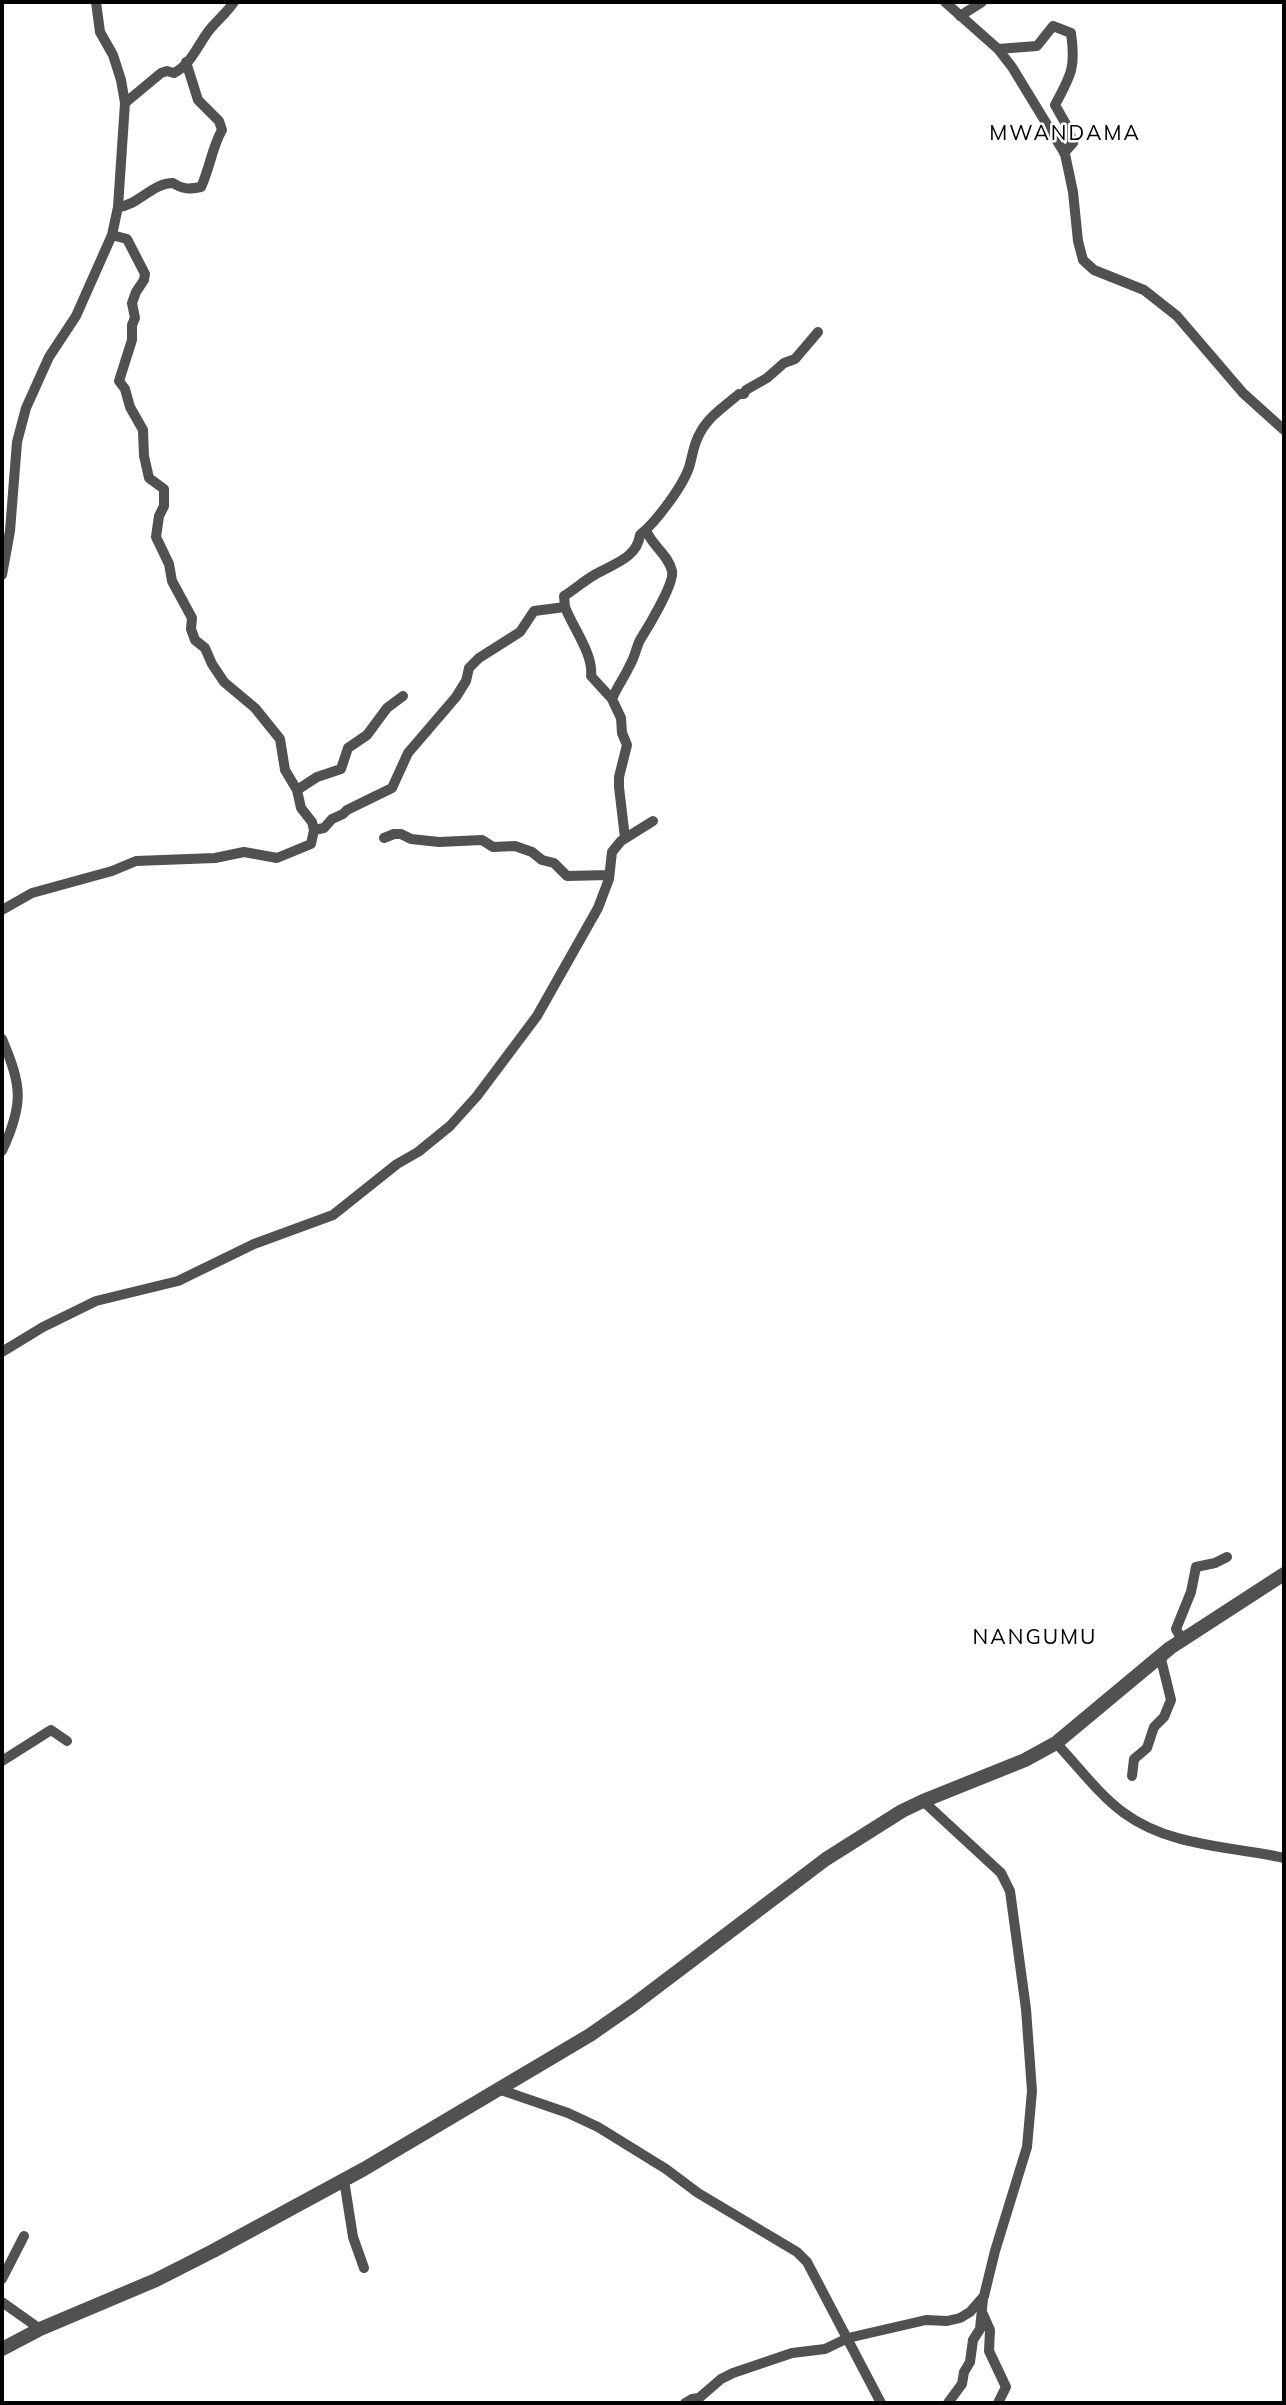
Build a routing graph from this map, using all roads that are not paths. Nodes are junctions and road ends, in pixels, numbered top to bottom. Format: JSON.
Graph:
{"nodes":[{"id":1,"x":96,"y":2,"type":"edge"},
{"id":2,"x":234,"y":2,"type":"edge"},
{"id":3,"x":945,"y":2,"type":"edge"},
{"id":4,"x":982,"y":2,"type":"edge"},
{"id":5,"x":960,"y":16,"type":"junction"},
{"id":6,"x":998,"y":48,"type":"junction"},
{"id":7,"x":186,"y":62,"type":"junction"},
{"id":8,"x":125,"y":103,"type":"junction"},
{"id":9,"x":1064,"y":153,"type":"junction"},
{"id":10,"x":118,"y":207,"type":"junction"},
{"id":11,"x":112,"y":235,"type":"junction"},
{"id":12,"x":818,"y":332,"type":"dead end"},
{"id":13,"x":1284,"y":430,"type":"edge"},
{"id":14,"x":646,"y":530,"type":"junction"},
{"id":15,"x":2,"y":575,"type":"edge"},
{"id":16,"x":565,"y":607,"type":"junction"},
{"id":17,"x":403,"y":696,"type":"dead end"},
{"id":18,"x":612,"y":699,"type":"junction"},
{"id":19,"x":297,"y":790,"type":"junction"},
{"id":20,"x":653,"y":821,"type":"dead end"},
{"id":21,"x":314,"y":830,"type":"junction"},
{"id":22,"x":384,"y":838,"type":"dead end"},
{"id":23,"x":625,"y":838,"type":"junction"},
{"id":24,"x":609,"y":875,"type":"junction"},
{"id":25,"x":2,"y":910,"type":"edge"},
{"id":26,"x":2,"y":1039,"type":"edge"},
{"id":27,"x":2,"y":1151,"type":"edge"},
{"id":28,"x":2,"y":1352,"type":"edge"},
{"id":29,"x":1227,"y":1557,"type":"dead end"},
{"id":30,"x":1284,"y":1574,"type":"edge"},
{"id":31,"x":1182,"y":1640,"type":"junction"},
{"id":32,"x":1160,"y":1655,"type":"junction"},
{"id":33,"x":67,"y":1741,"type":"dead end"},
{"id":34,"x":1056,"y":1743,"type":"junction"},
{"id":35,"x":2,"y":1761,"type":"edge"},
{"id":36,"x":1132,"y":1776,"type":"dead end"},
{"id":37,"x":923,"y":1801,"type":"junction"},
{"id":38,"x":1284,"y":1858,"type":"edge"},
{"id":39,"x":498,"y":2089,"type":"junction"},
{"id":40,"x":344,"y":2180,"type":"junction"},
{"id":41,"x":24,"y":2236,"type":"dead end"},
{"id":42,"x":364,"y":2268,"type":"dead end"},
{"id":43,"x":2,"y":2279,"type":"edge"},
{"id":44,"x":983,"y":2298,"type":"junction"},
{"id":45,"x":2,"y":2302,"type":"edge"},
{"id":46,"x":982,"y":2312,"type":"junction"},
{"id":47,"x":40,"y":2329,"type":"junction"},
{"id":48,"x":848,"y":2339,"type":"junction"},
{"id":49,"x":2,"y":2349,"type":"edge"},
{"id":50,"x":685,"y":2403,"type":"edge"},
{"id":51,"x":881,"y":2403,"type":"edge"},
{"id":52,"x":948,"y":2403,"type":"edge"},
{"id":53,"x":1000,"y":2403,"type":"edge"}],
"edges":[{"from":1,"to":8,"type":"street"},
{"from":2,"to":7,"type":"street"},
{"from":3,"to":5,"type":"street"},
{"from":4,"to":5,"type":"street"},
{"from":5,"to":6,"type":"street"},
{"from":6,"to":9,"type":"street"},
{"from":6,"to":9,"type":"street"},
{"from":7,"to":8,"type":"street"},
{"from":7,"to":10,"type":"street"},
{"from":8,"to":10,"type":"street"},
{"from":9,"to":13,"type":"street"},
{"from":10,"to":11,"type":"street"},
{"from":11,"to":15,"type":"street"},
{"from":11,"to":19,"type":"street"},
{"from":12,"to":14,"type":"street"},
{"from":14,"to":16,"type":"street"},
{"from":14,"to":18,"type":"street"},
{"from":16,"to":18,"type":"street"},
{"from":16,"to":21,"type":"street"},
{"from":17,"to":19,"type":"street"},
{"from":18,"to":23,"type":"street"},
{"from":19,"to":21,"type":"street"},
{"from":20,"to":23,"type":"street"},
{"from":21,"to":25,"type":"street"},
{"from":22,"to":24,"type":"street"},
{"from":23,"to":24,"type":"street"},
{"from":24,"to":28,"type":"street"},
{"from":26,"to":27,"type":"street"},
{"from":29,"to":31,"type":"street"},
{"from":30,"to":31,"type":"street"},
{"from":31,"to":32,"type":"street"},
{"from":32,"to":34,"type":"street"},
{"from":32,"to":36,"type":"street"},
{"from":33,"to":35,"type":"street"},
{"from":34,"to":37,"type":"street"},
{"from":34,"to":38,"type":"street"},
{"from":37,"to":39,"type":"street"},
{"from":37,"to":44,"type":"street"},
{"from":39,"to":40,"type":"street"},
{"from":39,"to":48,"type":"street"},
{"from":40,"to":42,"type":"street"},
{"from":40,"to":47,"type":"street"},
{"from":41,"to":43,"type":"street"},
{"from":44,"to":46,"type":"street"},
{"from":44,"to":48,"type":"street"},
{"from":45,"to":47,"type":"street"},
{"from":46,"to":52,"type":"street"},
{"from":46,"to":53,"type":"street"},
{"from":47,"to":49,"type":"street"},
{"from":48,"to":50,"type":"street"},
{"from":48,"to":51,"type":"street"}]}
